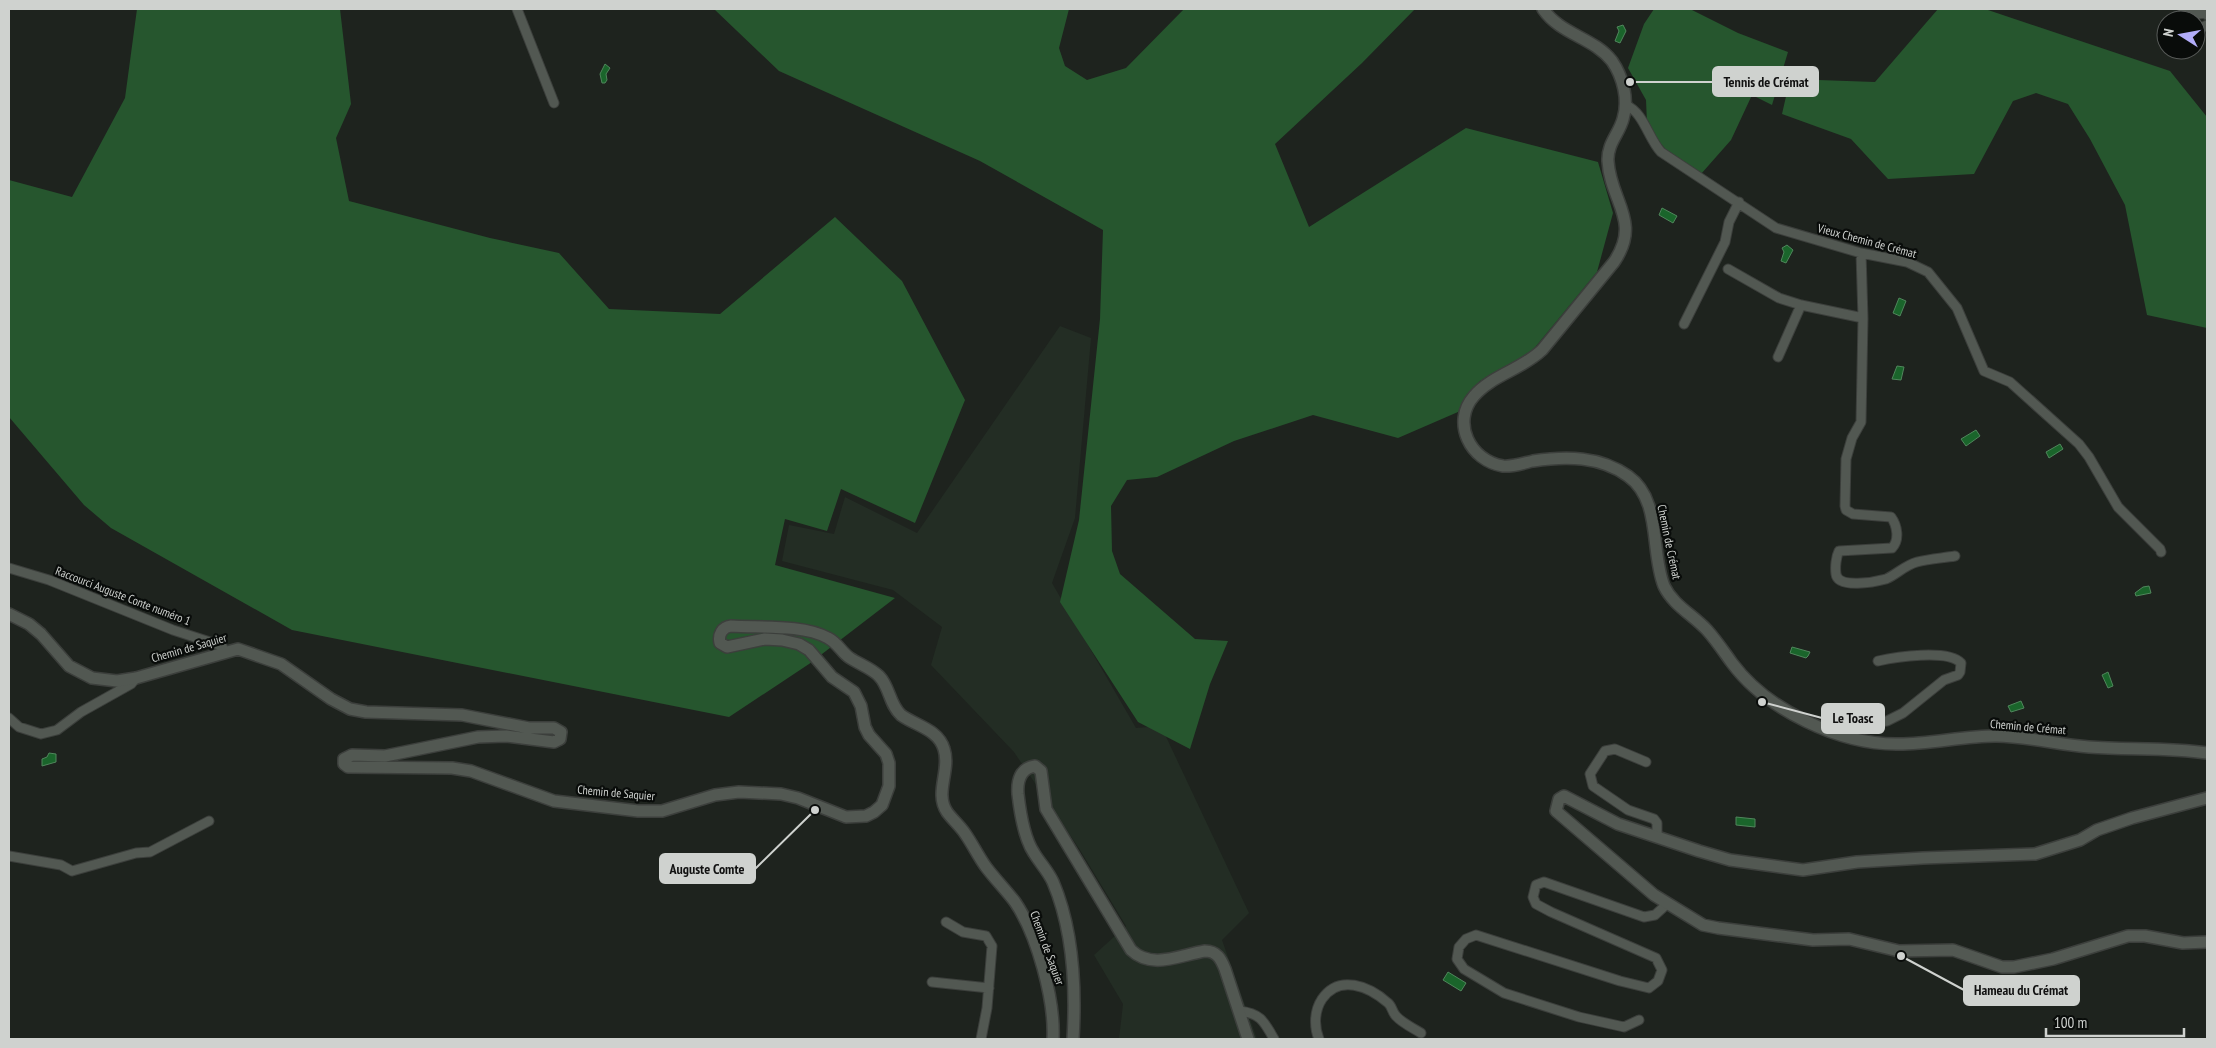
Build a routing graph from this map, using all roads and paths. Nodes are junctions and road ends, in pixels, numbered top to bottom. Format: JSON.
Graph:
{"nodes":[{"id":1,"x":517,"y":9,"type":"edge"},
{"id":2,"x":1543,"y":9,"type":"edge"},
{"id":3,"x":2183,"y":9,"type":"edge"},
{"id":4,"x":2207,"y":15,"type":"edge"},
{"id":5,"x":554,"y":103,"type":"dead end"},
{"id":6,"x":1626,"y":105,"type":"junction"},
{"id":7,"x":1739,"y":202,"type":"junction"},
{"id":8,"x":1861,"y":253,"type":"junction"},
{"id":9,"x":1728,"y":269,"type":"dead end"},
{"id":10,"x":1801,"y":305,"type":"junction"},
{"id":11,"x":1863,"y":318,"type":"junction"},
{"id":12,"x":1684,"y":324,"type":"dead end"},
{"id":13,"x":1778,"y":357,"type":"dead end"},
{"id":14,"x":2160,"y":552,"type":"dead end"},
{"id":15,"x":1955,"y":556,"type":"dead end"},
{"id":16,"x":9,"y":568,"type":"edge"},
{"id":17,"x":9,"y":614,"type":"edge"},
{"id":18,"x":224,"y":651,"type":"junction"},
{"id":19,"x":1878,"y":661,"type":"dead end"},
{"id":20,"x":136,"y":678,"type":"junction"},
{"id":21,"x":9,"y":718,"type":"edge"},
{"id":22,"x":1825,"y":730,"type":"junction"},
{"id":23,"x":2207,"y":753,"type":"edge"},
{"id":24,"x":1646,"y":762,"type":"dead end"},
{"id":25,"x":2207,"y":798,"type":"edge"},
{"id":26,"x":209,"y":822,"type":"dead end"},
{"id":27,"x":1657,"y":837,"type":"junction"},
{"id":28,"x":9,"y":856,"type":"edge"},
{"id":29,"x":1667,"y":904,"type":"junction"},
{"id":30,"x":946,"y":922,"type":"dead end"},
{"id":31,"x":2207,"y":942,"type":"edge"},
{"id":32,"x":932,"y":982,"type":"dead end"},
{"id":33,"x":990,"y":988,"type":"junction"},
{"id":34,"x":1239,"y":1011,"type":"junction"},
{"id":35,"x":1639,"y":1020,"type":"dead end"},
{"id":36,"x":1421,"y":1033,"type":"dead end"},
{"id":37,"x":981,"y":1039,"type":"edge"},
{"id":38,"x":1053,"y":1039,"type":"edge"},
{"id":39,"x":1073,"y":1039,"type":"edge"},
{"id":40,"x":1248,"y":1039,"type":"edge"},
{"id":41,"x":1274,"y":1039,"type":"edge"},
{"id":42,"x":1318,"y":1039,"type":"edge"}],
"edges":[{"from":1,"to":5,"type":"street"},
{"from":2,"to":6,"type":"street","name":"Chemin de Crémat"},
{"from":3,"to":4,"type":"street"},
{"from":6,"to":7,"type":"street","name":"Vieux Chemin de Crémat"},
{"from":6,"to":22,"type":"street","name":"Chemin de Crémat"},
{"from":7,"to":8,"type":"street","name":"Vieux Chemin de Crémat"},
{"from":7,"to":12,"type":"street"},
{"from":8,"to":11,"type":"street"},
{"from":8,"to":14,"type":"street","name":"Vieux Chemin de Crémat"},
{"from":9,"to":10,"type":"street"},
{"from":10,"to":11,"type":"street"},
{"from":10,"to":13,"type":"street"},
{"from":11,"to":15,"type":"street"},
{"from":16,"to":18,"type":"street","name":"Raccourci Auguste Conte numéro 1"},
{"from":17,"to":20,"type":"street","name":"Chemin de Saquier"},
{"from":18,"to":20,"type":"street","name":"Chemin de Saquier"},
{"from":18,"to":38,"type":"street","name":"Chemin de Saquier"},
{"from":19,"to":22,"type":"street"},
{"from":20,"to":21,"type":"street"},
{"from":22,"to":23,"type":"street","name":"Chemin de Crémat"},
{"from":24,"to":27,"type":"street"},
{"from":25,"to":27,"type":"street"},
{"from":26,"to":28,"type":"street"},
{"from":27,"to":29,"type":"street"},
{"from":29,"to":31,"type":"street"},
{"from":29,"to":35,"type":"street"},
{"from":30,"to":33,"type":"street"},
{"from":32,"to":33,"type":"street"},
{"from":33,"to":37,"type":"street"},
{"from":34,"to":39,"type":"street","name":"Chemin de Saquier"},
{"from":34,"to":40,"type":"street","name":"Chemin de Saquier"},
{"from":34,"to":41,"type":"street"},
{"from":36,"to":42,"type":"street"}]}
